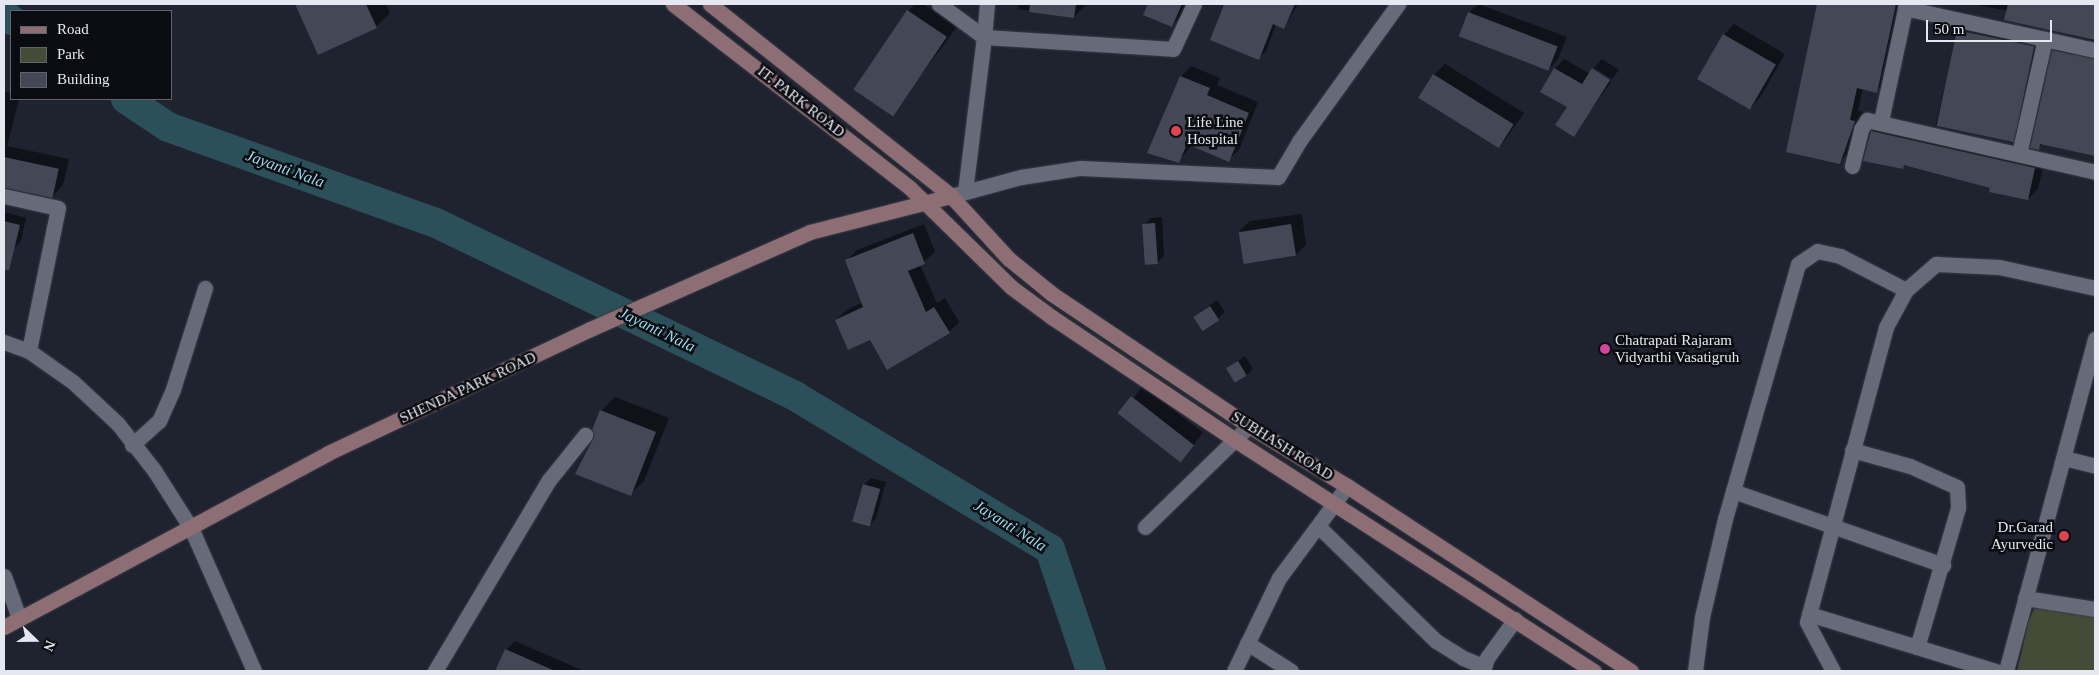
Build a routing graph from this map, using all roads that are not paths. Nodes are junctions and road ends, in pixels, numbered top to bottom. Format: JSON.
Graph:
{"nodes":[{"id":1,"x":673,"y":4,"type":"edge"},
{"id":2,"x":710,"y":4,"type":"edge"},
{"id":3,"x":939,"y":4,"type":"edge"},
{"id":4,"x":987,"y":4,"type":"edge"},
{"id":5,"x":1194,"y":4,"type":"edge"},
{"id":6,"x":1393,"y":5,"type":"edge"},
{"id":7,"x":1905,"y":6,"type":"edge"},
{"id":8,"x":984,"y":37,"type":"junction"},
{"id":9,"x":2045,"y":39,"type":"junction"},
{"id":10,"x":2095,"y":50,"type":"edge"},
{"id":11,"x":1880,"y":122,"type":"junction"},
{"id":12,"x":2019,"y":154,"type":"junction"},
{"id":13,"x":1852,"y":166,"type":"dead end"},
{"id":14,"x":2095,"y":172,"type":"edge"},
{"id":15,"x":958,"y":194,"type":"junction"},
{"id":16,"x":4,"y":196,"type":"edge"},
{"id":17,"x":925,"y":204,"type":"junction"},
{"id":18,"x":205,"y":288,"type":"dead end"},
{"id":19,"x":2095,"y":288,"type":"edge"},
{"id":20,"x":1906,"y":290,"type":"junction"},
{"id":21,"x":2095,"y":340,"type":"edge"},
{"id":22,"x":4,"y":342,"type":"edge"},
{"id":23,"x":29,"y":351,"type":"junction"},
{"id":24,"x":1249,"y":426,"type":"junction"},
{"id":25,"x":585,"y":435,"type":"dead end"},
{"id":26,"x":1235,"y":440,"type":"junction"},
{"id":27,"x":132,"y":444,"type":"junction"},
{"id":28,"x":1852,"y":450,"type":"junction"},
{"id":29,"x":2064,"y":458,"type":"junction"},
{"id":30,"x":2095,"y":466,"type":"edge"},
{"id":31,"x":1348,"y":486,"type":"junction"},
{"id":32,"x":1733,"y":491,"type":"junction"},
{"id":33,"x":1335,"y":504,"type":"junction"},
{"id":34,"x":1318,"y":526,"type":"junction"},
{"id":35,"x":1833,"y":526,"type":"junction"},
{"id":36,"x":1144,"y":527,"type":"dead end"},
{"id":37,"x":191,"y":528,"type":"junction"},
{"id":38,"x":1942,"y":564,"type":"junction"},
{"id":39,"x":4,"y":576,"type":"edge"},
{"id":40,"x":2026,"y":598,"type":"junction"},
{"id":41,"x":2095,"y":609,"type":"edge"},
{"id":42,"x":1541,"y":614,"type":"junction"},
{"id":43,"x":1809,"y":614,"type":"junction"},
{"id":44,"x":19,"y":618,"type":"junction"},
{"id":45,"x":1514,"y":619,"type":"junction"},
{"id":46,"x":4,"y":627,"type":"edge"},
{"id":47,"x":1531,"y":630,"type":"junction"},
{"id":48,"x":1247,"y":643,"type":"junction"},
{"id":49,"x":1917,"y":647,"type":"junction"},
{"id":50,"x":1483,"y":669,"type":"edge"},
{"id":51,"x":254,"y":671,"type":"edge"},
{"id":52,"x":435,"y":671,"type":"edge"},
{"id":53,"x":1234,"y":671,"type":"edge"},
{"id":54,"x":1291,"y":671,"type":"edge"},
{"id":55,"x":1594,"y":671,"type":"edge"},
{"id":56,"x":1631,"y":671,"type":"edge"},
{"id":57,"x":1695,"y":671,"type":"edge"},
{"id":58,"x":1833,"y":671,"type":"edge"},
{"id":59,"x":1996,"y":671,"type":"edge"},
{"id":60,"x":2006,"y":671,"type":"edge"}],
"edges":[{"from":1,"to":17,"type":"main road","name":"IT. PARK ROAD"},
{"from":2,"to":15,"type":"main road","name":"IT. PARK ROAD"},
{"from":3,"to":8,"type":"street"},
{"from":4,"to":8,"type":"street"},
{"from":5,"to":8,"type":"street"},
{"from":6,"to":15,"type":"street"},
{"from":7,"to":9,"type":"street"},
{"from":7,"to":11,"type":"street"},
{"from":8,"to":15,"type":"street"},
{"from":9,"to":10,"type":"street"},
{"from":9,"to":12,"type":"street"},
{"from":11,"to":12,"type":"street"},
{"from":11,"to":13,"type":"street"},
{"from":12,"to":14,"type":"street"},
{"from":15,"to":17,"type":"main road","name":"SHENDA PARK ROAD"},
{"from":15,"to":24,"type":"main road","name":"SUBHASH ROAD"},
{"from":16,"to":23,"type":"street"},
{"from":17,"to":26,"type":"main road","name":"SUBHASH ROAD"},
{"from":17,"to":37,"type":"main road","name":"SHENDA PARK ROAD"},
{"from":18,"to":27,"type":"street"},
{"from":19,"to":20,"type":"street"},
{"from":20,"to":28,"type":"street"},
{"from":20,"to":32,"type":"street"},
{"from":21,"to":29,"type":"street"},
{"from":22,"to":23,"type":"street"},
{"from":23,"to":27,"type":"street"},
{"from":24,"to":26,"type":"street"},
{"from":24,"to":31,"type":"main road","name":"SUBHASH ROAD"},
{"from":25,"to":52,"type":"street"},
{"from":26,"to":33,"type":"main road","name":"SUBHASH ROAD"},
{"from":26,"to":36,"type":"street"},
{"from":27,"to":37,"type":"street"},
{"from":28,"to":35,"type":"street"},
{"from":28,"to":38,"type":"street"},
{"from":29,"to":30,"type":"street"},
{"from":29,"to":40,"type":"street"},
{"from":31,"to":33,"type":"street"},
{"from":31,"to":42,"type":"main road","name":"SUBHASH ROAD"},
{"from":32,"to":35,"type":"street"},
{"from":32,"to":57,"type":"street"},
{"from":33,"to":34,"type":"street"},
{"from":33,"to":45,"type":"main road","name":"SUBHASH ROAD"},
{"from":34,"to":48,"type":"street"},
{"from":34,"to":50,"type":"street"},
{"from":35,"to":38,"type":"street"},
{"from":35,"to":43,"type":"street"},
{"from":37,"to":44,"type":"main road","name":"SHENDA PARK ROAD"},
{"from":37,"to":51,"type":"street"},
{"from":38,"to":49,"type":"street"},
{"from":39,"to":44,"type":"street"},
{"from":40,"to":41,"type":"street"},
{"from":40,"to":60,"type":"street"},
{"from":42,"to":47,"type":"main road"},
{"from":42,"to":56,"type":"main road","name":"SUBHASH ROAD"},
{"from":43,"to":49,"type":"street"},
{"from":43,"to":58,"type":"street"},
{"from":44,"to":46,"type":"main road","name":"SHENDA PARK ROAD"},
{"from":45,"to":47,"type":"main road","name":"SUBHASH ROAD"},
{"from":45,"to":50,"type":"street"},
{"from":47,"to":55,"type":"main road","name":"SUBHASH ROAD"},
{"from":48,"to":53,"type":"street"},
{"from":48,"to":54,"type":"street"},
{"from":49,"to":59,"type":"street"}]}
